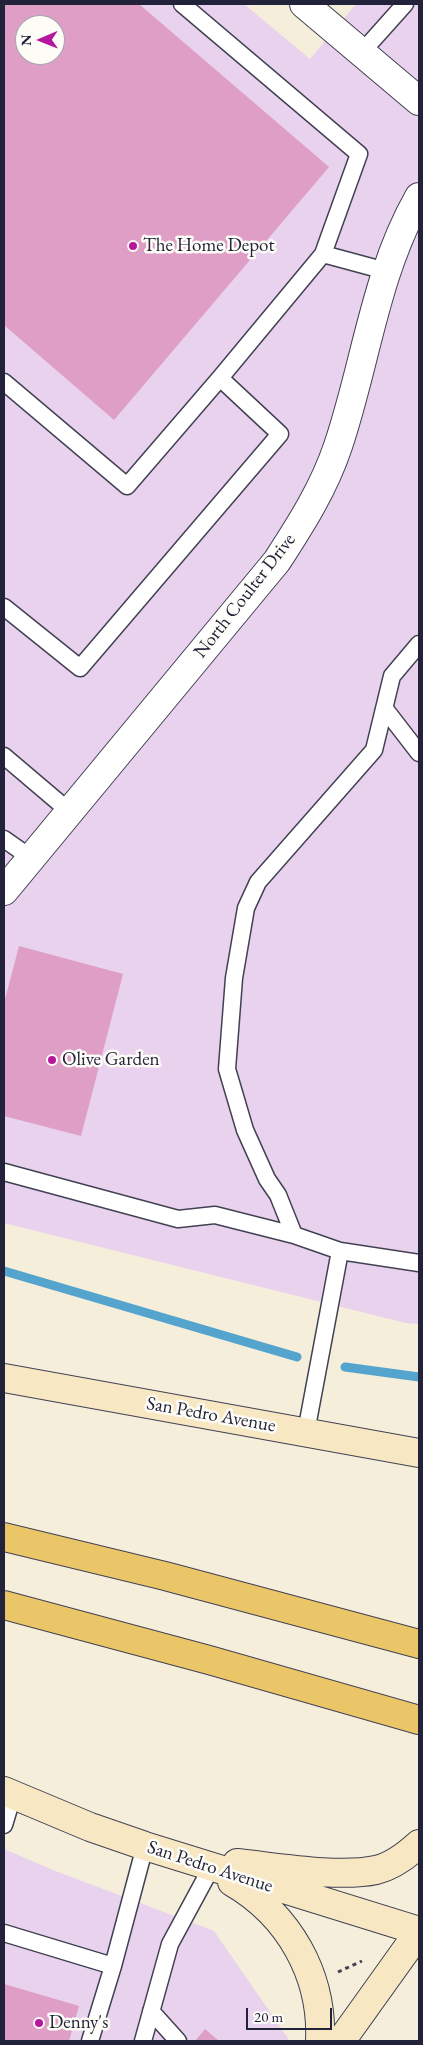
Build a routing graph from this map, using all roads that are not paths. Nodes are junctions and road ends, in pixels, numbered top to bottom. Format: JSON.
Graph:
{"nodes":[{"id":1,"x":182,"y":4,"type":"edge"},
{"id":2,"x":304,"y":4,"type":"edge"},
{"id":3,"x":405,"y":4,"type":"edge"},
{"id":4,"x":362,"y":52,"type":"junction"},
{"id":5,"x":419,"y":101,"type":"edge"},
{"id":6,"x":419,"y":197,"type":"edge"},
{"id":7,"x":323,"y":254,"type":"junction"},
{"id":8,"x":386,"y":272,"type":"junction"},
{"id":9,"x":220,"y":378,"type":"junction"},
{"id":10,"x":4,"y":382,"type":"edge"},
{"id":11,"x":4,"y":608,"type":"edge"},
{"id":12,"x":419,"y":644,"type":"edge"},
{"id":13,"x":385,"y":710,"type":"junction"},
{"id":14,"x":419,"y":753,"type":"edge"},
{"id":15,"x":4,"y":756,"type":"edge"},
{"id":16,"x":70,"y":812,"type":"junction"},
{"id":17,"x":4,"y":839,"type":"edge"},
{"id":18,"x":31,"y":858,"type":"junction"},
{"id":19,"x":4,"y":891,"type":"edge"},
{"id":20,"x":4,"y":1172,"type":"edge"},
{"id":21,"x":294,"y":1235,"type":"junction"},
{"id":22,"x":340,"y":1251,"type":"junction"},
{"id":23,"x":419,"y":1264,"type":"edge"},
{"id":24,"x":4,"y":1378,"type":"edge"},
{"id":25,"x":306,"y":1432,"type":"junction"},
{"id":26,"x":419,"y":1453,"type":"edge"},
{"id":27,"x":4,"y":1524,"type":"edge"},
{"id":28,"x":4,"y":1537,"type":"edge"},
{"id":29,"x":63,"y":1551,"type":"junction"},
{"id":30,"x":4,"y":1605,"type":"edge"},
{"id":31,"x":419,"y":1644,"type":"edge"},
{"id":32,"x":415,"y":1719,"type":"edge"},
{"id":33,"x":8,"y":1793,"type":"edge"},
{"id":34,"x":4,"y":1825,"type":"edge"},
{"id":35,"x":419,"y":1844,"type":"edge"},
{"id":36,"x":145,"y":1846,"type":"junction"},
{"id":37,"x":181,"y":1858,"type":"junction"},
{"id":38,"x":210,"y":1870,"type":"junction"},
{"id":39,"x":419,"y":1932,"type":"edge"},
{"id":40,"x":4,"y":1933,"type":"edge"},
{"id":41,"x":114,"y":1966,"type":"junction"},
{"id":42,"x":151,"y":2011,"type":"junction"},
{"id":43,"x":90,"y":2041,"type":"edge"},
{"id":44,"x":142,"y":2041,"type":"edge"},
{"id":45,"x":178,"y":2041,"type":"edge"},
{"id":46,"x":320,"y":2041,"type":"edge"},
{"id":47,"x":341,"y":2041,"type":"edge"}],
"edges":[{"from":1,"to":7,"type":"lane"},
{"from":2,"to":4,"type":"street"},
{"from":3,"to":4,"type":"lane"},
{"from":4,"to":5,"type":"street"},
{"from":6,"to":8,"type":"street","name":"North Coulter Drive"},
{"from":7,"to":8,"type":"lane"},
{"from":7,"to":9,"type":"lane"},
{"from":8,"to":16,"type":"street","name":"North Coulter Drive"},
{"from":9,"to":10,"type":"lane"},
{"from":9,"to":11,"type":"lane"},
{"from":12,"to":13,"type":"lane"},
{"from":13,"to":14,"type":"lane"},
{"from":13,"to":21,"type":"lane"},
{"from":15,"to":16,"type":"lane"},
{"from":16,"to":18,"type":"street","name":"North Coulter Drive"},
{"from":17,"to":18,"type":"lane"},
{"from":18,"to":19,"type":"street","name":"North Coulter Drive"},
{"from":20,"to":21,"type":"lane"},
{"from":21,"to":22,"type":"lane"},
{"from":22,"to":23,"type":"lane"},
{"from":22,"to":25,"type":"lane"},
{"from":24,"to":25,"type":"main road","name":"San Pedro Avenue"},
{"from":25,"to":26,"type":"main road","name":"San Pedro Avenue"},
{"from":27,"to":29,"type":"highway"},
{"from":28,"to":29,"type":"highway"},
{"from":29,"to":31,"type":"highway"},
{"from":30,"to":32,"type":"highway"},
{"from":33,"to":34,"type":"lane"},
{"from":33,"to":36,"type":"main road","name":"San Pedro Avenue"},
{"from":35,"to":37,"type":"main road"},
{"from":36,"to":37,"type":"main road","name":"San Pedro Avenue"},
{"from":36,"to":41,"type":"lane"},
{"from":37,"to":38,"type":"main road"},
{"from":37,"to":39,"type":"main road","name":"San Pedro Avenue"},
{"from":38,"to":42,"type":"lane"},
{"from":38,"to":46,"type":"main road"},
{"from":39,"to":47,"type":"main road"},
{"from":40,"to":41,"type":"lane"},
{"from":41,"to":43,"type":"lane"},
{"from":42,"to":44,"type":"lane"},
{"from":42,"to":45,"type":"lane"}]}
